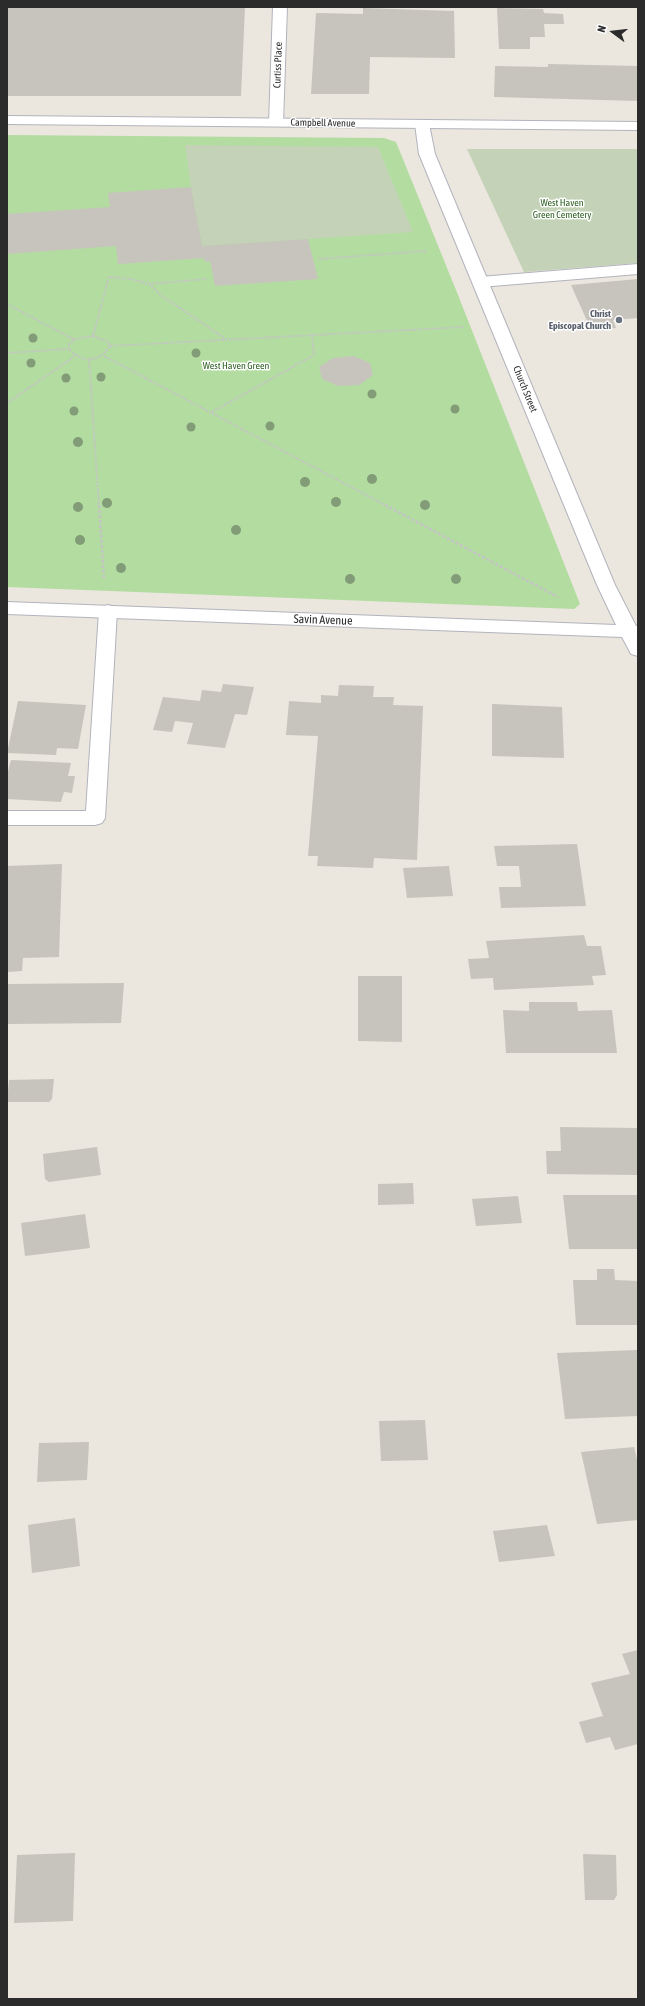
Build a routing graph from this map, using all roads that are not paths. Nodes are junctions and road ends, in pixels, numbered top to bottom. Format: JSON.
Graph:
{"nodes":[{"id":1,"x":280,"y":7,"type":"edge"},
{"id":2,"x":7,"y":120,"type":"edge"},
{"id":3,"x":276,"y":123,"type":"junction"},
{"id":4,"x":422,"y":124,"type":"junction"},
{"id":5,"x":638,"y":126,"type":"edge"},
{"id":6,"x":638,"y":269,"type":"edge"},
{"id":7,"x":480,"y":282,"type":"junction"},
{"id":8,"x":7,"y":608,"type":"edge"},
{"id":9,"x":108,"y":611,"type":"junction"},
{"id":10,"x":633,"y":632,"type":"edge"},
{"id":11,"x":638,"y":650,"type":"edge"},
{"id":12,"x":7,"y":818,"type":"edge"}],
"edges":[{"from":1,"to":3,"type":"street","name":"Curtiss Place"},
{"from":2,"to":3,"type":"street","name":"Campbell Avenue"},
{"from":3,"to":4,"type":"street","name":"Campbell Avenue"},
{"from":4,"to":5,"type":"street","name":"Campbell Avenue"},
{"from":4,"to":7,"type":"street","name":"Church Street"},
{"from":6,"to":7,"type":"lane"},
{"from":7,"to":10,"type":"street","name":"Church Street"},
{"from":8,"to":9,"type":"street","name":"Savin Avenue"},
{"from":9,"to":10,"type":"street","name":"Savin Avenue"},
{"from":9,"to":12,"type":"lane"},
{"from":10,"to":11,"type":"street","name":"Church Street"}]}
